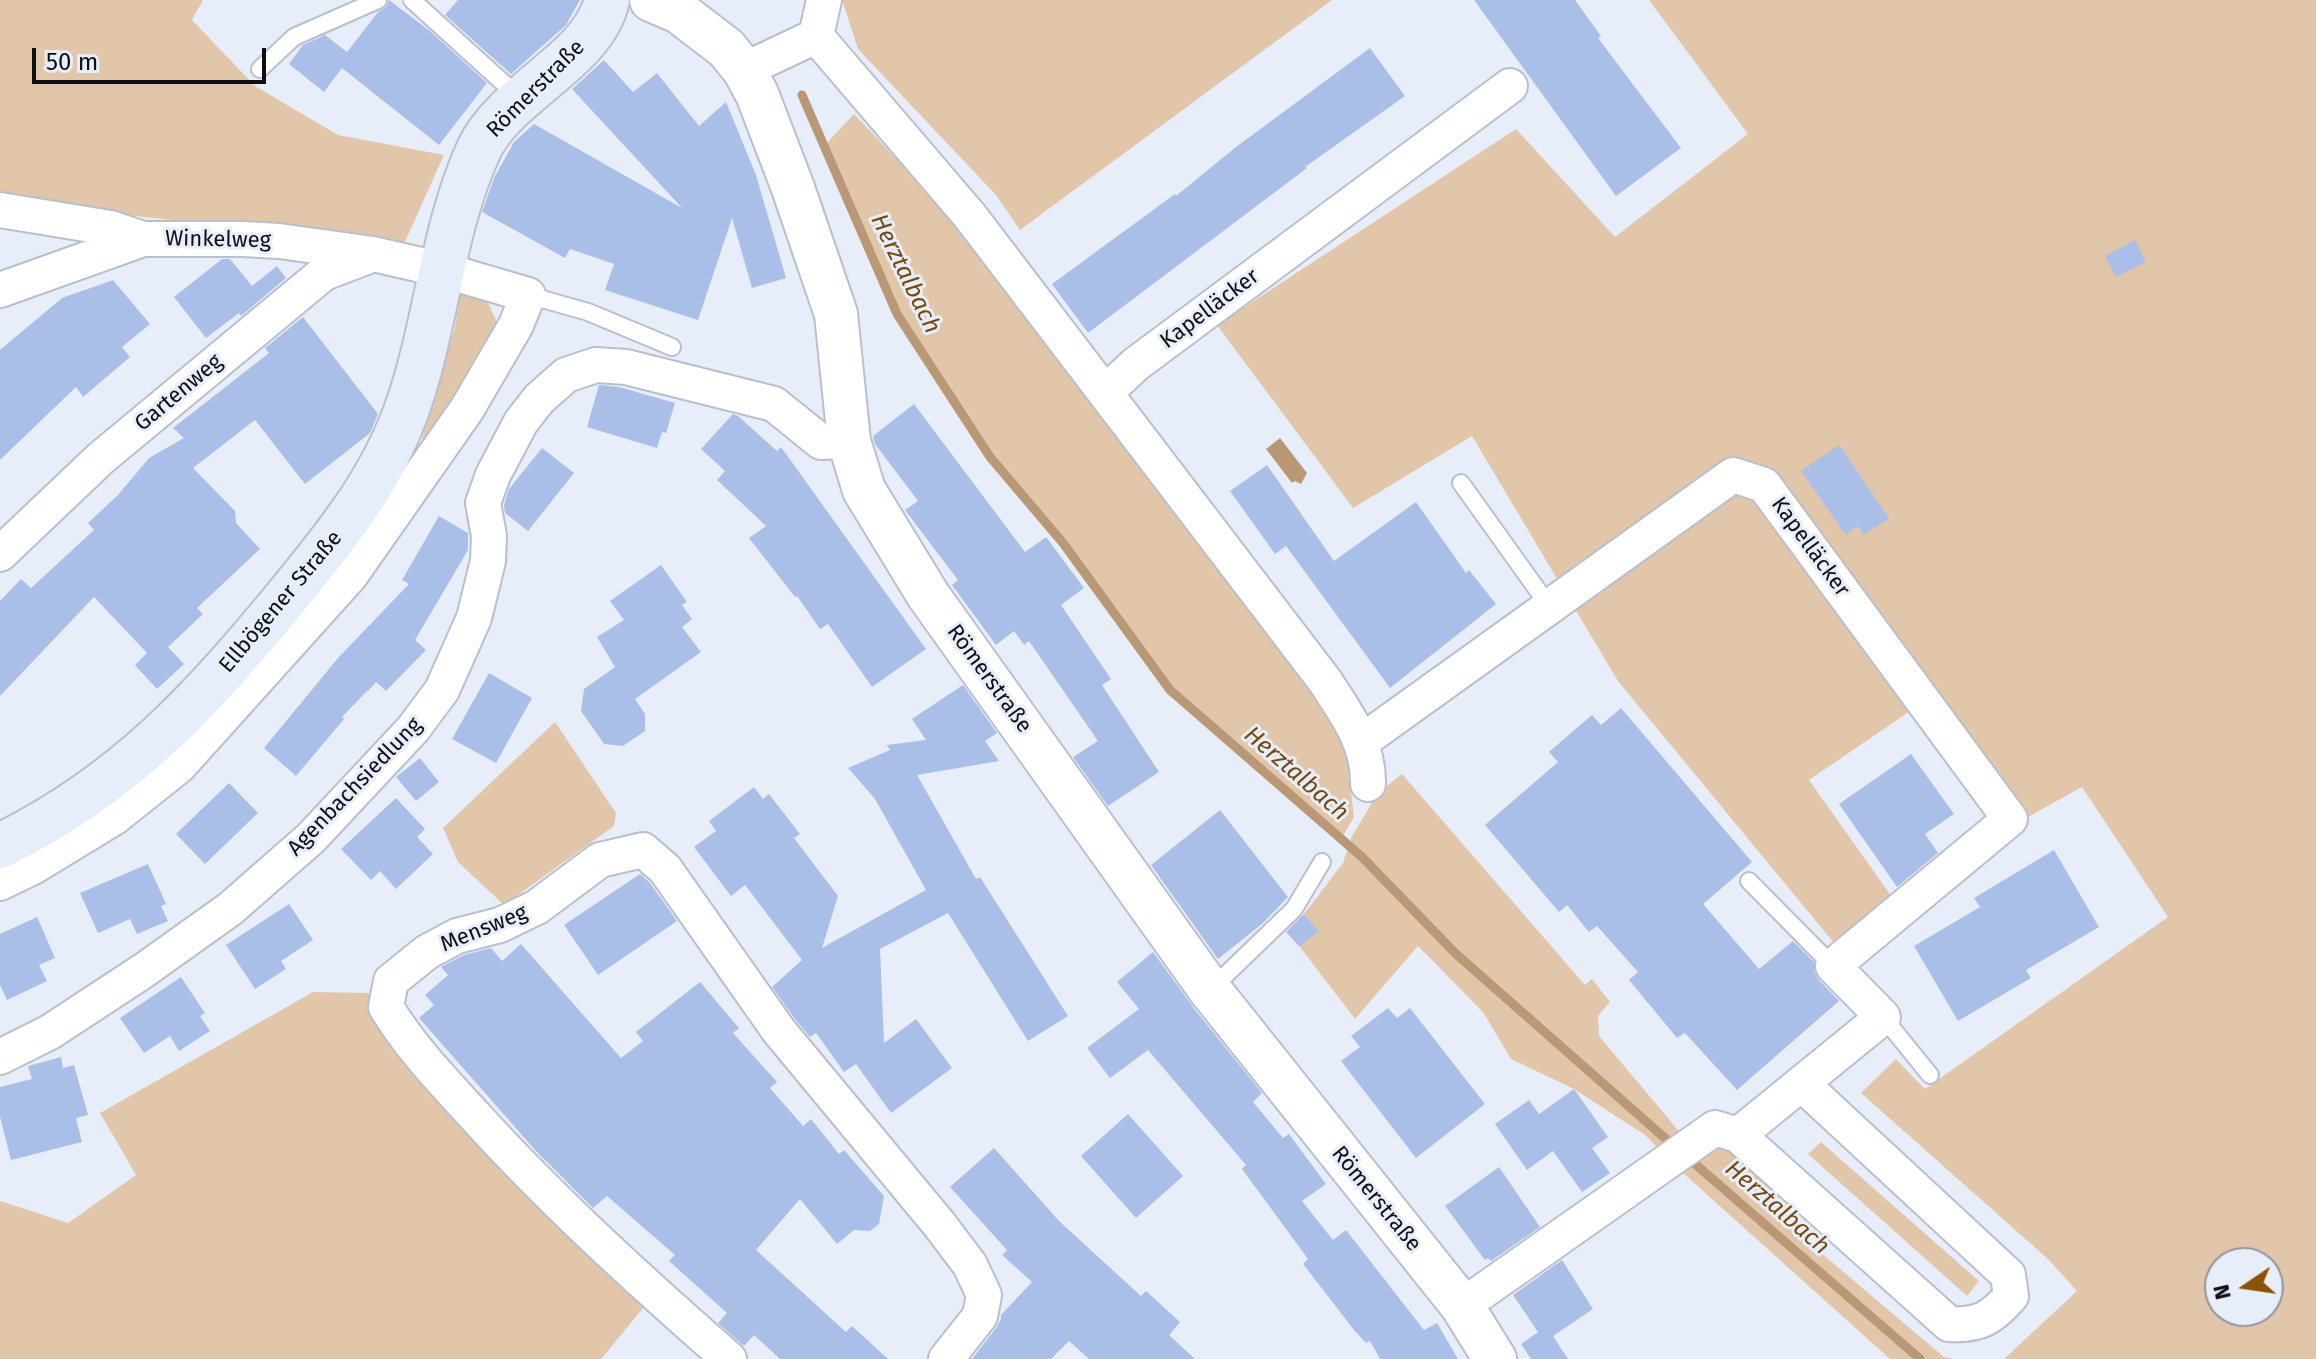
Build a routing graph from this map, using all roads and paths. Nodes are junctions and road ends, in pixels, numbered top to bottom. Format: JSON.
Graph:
{"nodes":[{"id":1,"x":378,"y":0,"type":"edge"},
{"id":2,"x":412,"y":0,"type":"edge"},
{"id":3,"x":607,"y":0,"type":"edge"},
{"id":4,"x":651,"y":0,"type":"edge"},
{"id":5,"x":824,"y":0,"type":"edge"},
{"id":6,"x":687,"y":10,"type":"edge"},
{"id":7,"x":816,"y":36,"type":"junction"},
{"id":8,"x":260,"y":69,"type":"dead end"},
{"id":9,"x":744,"y":70,"type":"junction"},
{"id":10,"x":1510,"y":86,"type":"dead end"},
{"id":11,"x":522,"y":99,"type":"junction"},
{"id":12,"x":0,"y":210,"type":"edge"},
{"id":13,"x":143,"y":239,"type":"junction"},
{"id":14,"x":373,"y":254,"type":"junction"},
{"id":15,"x":443,"y":270,"type":"junction"},
{"id":16,"x":0,"y":290,"type":"edge"},
{"id":17,"x":528,"y":295,"type":"junction"},
{"id":18,"x":672,"y":347,"type":"dead end"},
{"id":19,"x":1106,"y":392,"type":"junction"},
{"id":20,"x":849,"y":441,"type":"junction"},
{"id":21,"x":1461,"y":483,"type":"dead end"},
{"id":22,"x":0,"y":554,"type":"edge"},
{"id":23,"x":1549,"y":606,"type":"junction"},
{"id":24,"x":1361,"y":742,"type":"junction"},
{"id":25,"x":1368,"y":784,"type":"dead end"},
{"id":26,"x":0,"y":846,"type":"edge"},
{"id":27,"x":1322,"y":862,"type":"dead end"},
{"id":28,"x":1749,"y":881,"type":"dead end"},
{"id":29,"x":0,"y":883,"type":"edge"},
{"id":30,"x":1833,"y":966,"type":"junction"},
{"id":31,"x":1210,"y":990,"type":"junction"},
{"id":32,"x":1883,"y":1017,"type":"junction"},
{"id":33,"x":0,"y":1057,"type":"edge"},
{"id":34,"x":1930,"y":1075,"type":"dead end"},
{"id":35,"x":1802,"y":1084,"type":"junction"},
{"id":36,"x":1738,"y":1135,"type":"junction"},
{"id":37,"x":1462,"y":1306,"type":"junction"},
{"id":38,"x":729,"y":1359,"type":"edge"},
{"id":39,"x":946,"y":1359,"type":"edge"},
{"id":40,"x":1495,"y":1359,"type":"edge"}],
"edges":[{"from":1,"to":8,"type":"lane"},
{"from":2,"to":11,"type":"lane"},
{"from":3,"to":11,"type":"main road","name":"Römerstraße"},
{"from":4,"to":6,"type":"street","name":"Römerstraße"},
{"from":5,"to":7,"type":"street"},
{"from":6,"to":9,"type":"street","name":"Römerstraße"},
{"from":7,"to":9,"type":"street"},
{"from":7,"to":19,"type":"street"},
{"from":9,"to":20,"type":"street","name":"Römerstraße"},
{"from":10,"to":19,"type":"street","name":"Kapelläcker"},
{"from":11,"to":15,"type":"main road","name":"Römerstraße"},
{"from":12,"to":13,"type":"street"},
{"from":13,"to":14,"type":"street","name":"Winkelweg"},
{"from":13,"to":16,"type":"street","name":"Winkelweg"},
{"from":14,"to":15,"type":"street","name":"Winkelweg"},
{"from":14,"to":22,"type":"street","name":"Gartenweg"},
{"from":15,"to":17,"type":"street"},
{"from":15,"to":26,"type":"main road","name":"Ellbögener Straße"},
{"from":17,"to":18,"type":"lane"},
{"from":17,"to":29,"type":"street"},
{"from":19,"to":24,"type":"street"},
{"from":20,"to":31,"type":"street","name":"Römerstraße"},
{"from":20,"to":33,"type":"street","name":"Agenbachsiedlung"},
{"from":21,"to":23,"type":"lane"},
{"from":23,"to":24,"type":"street","name":"Kapelläcker"},
{"from":23,"to":30,"type":"street","name":"Kapelläcker"},
{"from":24,"to":25,"type":"street"},
{"from":27,"to":31,"type":"lane"},
{"from":28,"to":30,"type":"lane"},
{"from":30,"to":32,"type":"street"},
{"from":31,"to":37,"type":"street","name":"Römerstraße"},
{"from":32,"to":34,"type":"lane"},
{"from":32,"to":35,"type":"street"},
{"from":35,"to":36,"type":"street"},
{"from":35,"to":36,"type":"street"},
{"from":36,"to":37,"type":"street"},
{"from":37,"to":40,"type":"street","name":"Römerstraße"},
{"from":38,"to":39,"type":"street","name":"Mensweg"}]}
